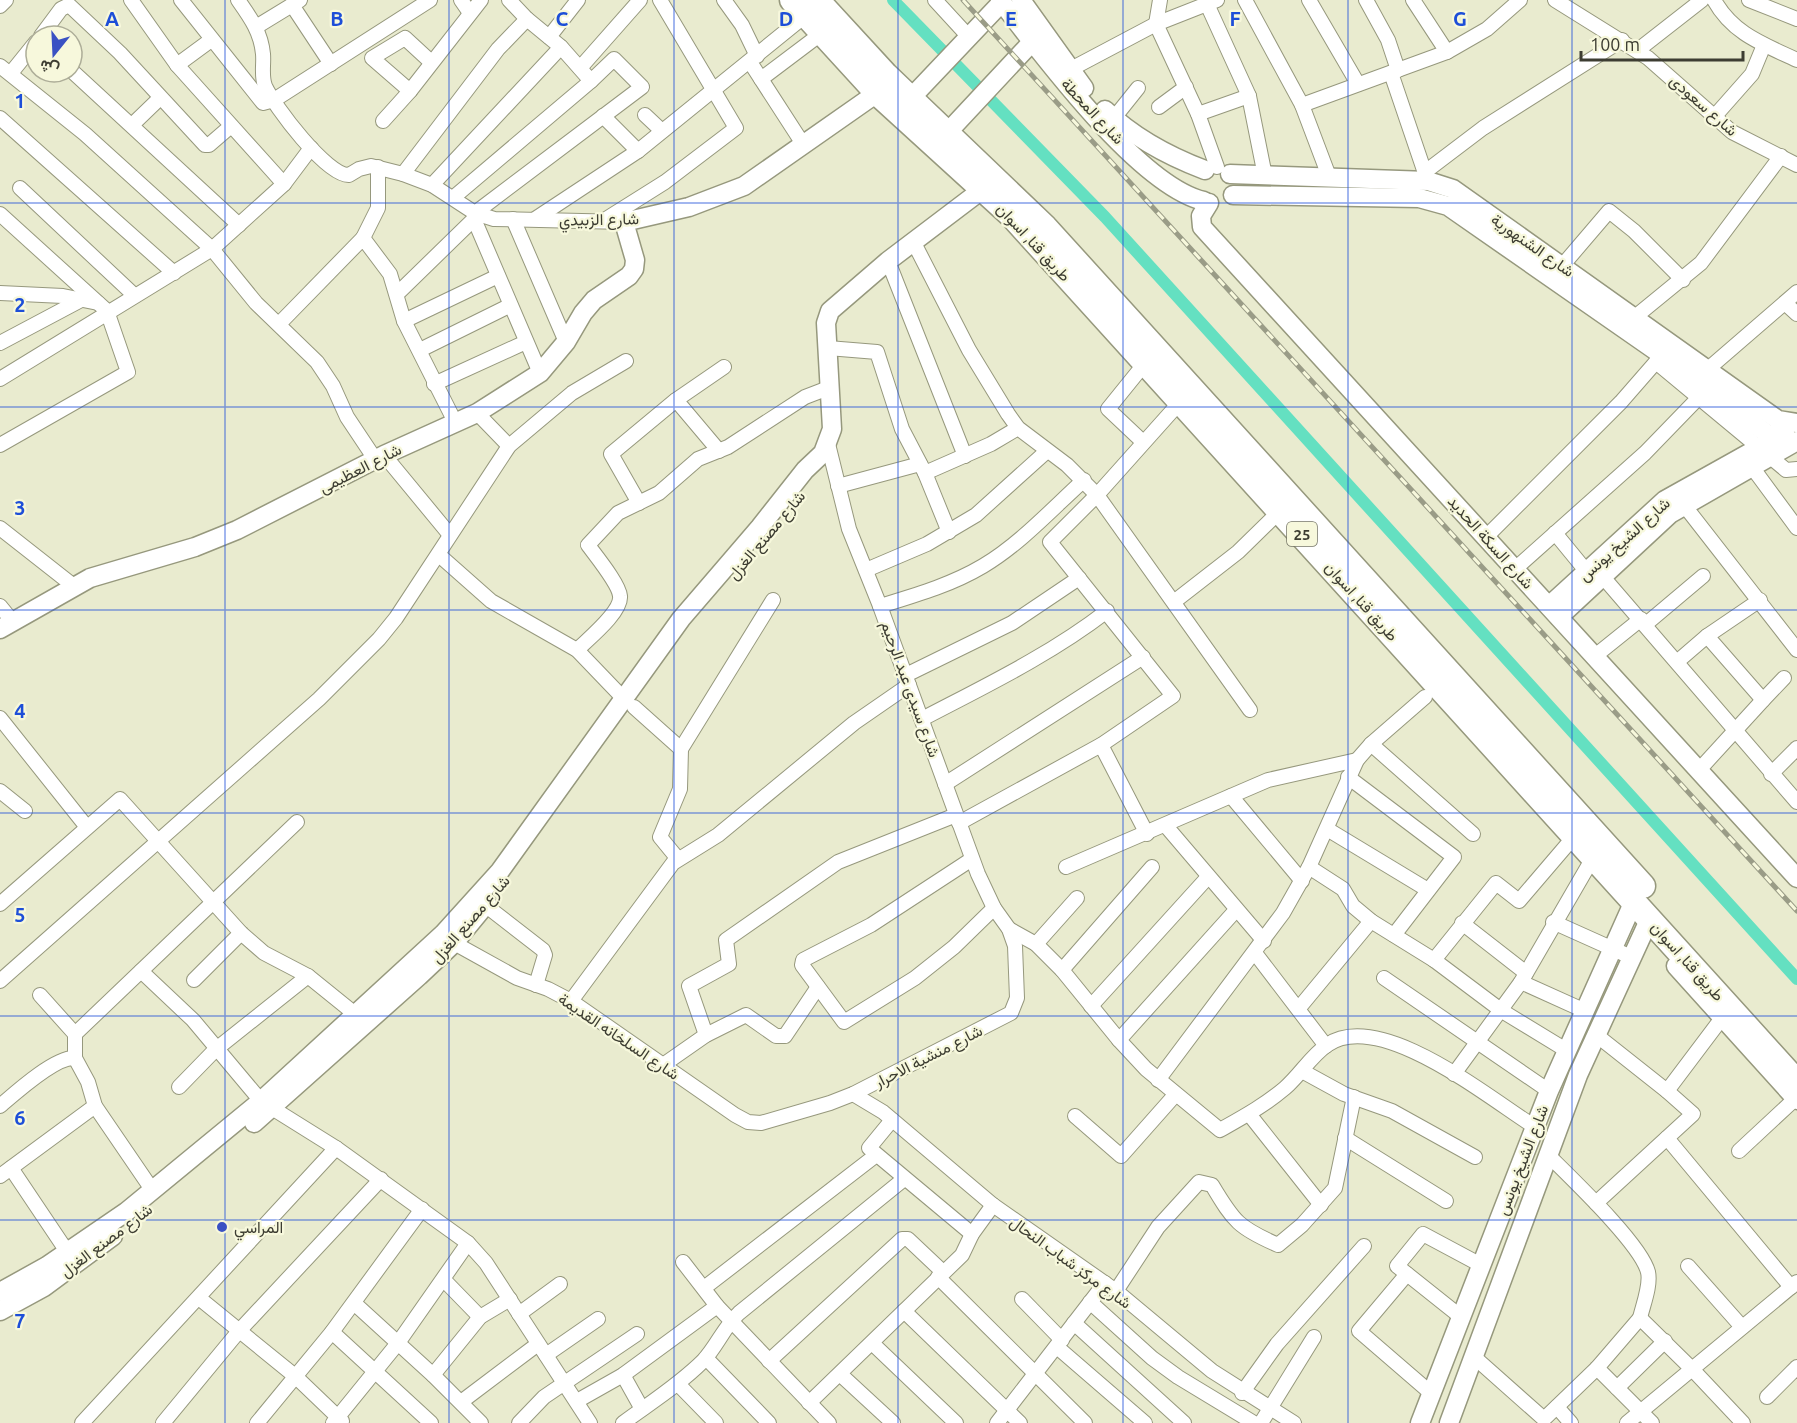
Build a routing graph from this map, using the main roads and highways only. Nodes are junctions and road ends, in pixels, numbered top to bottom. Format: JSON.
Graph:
{"nodes":[{"id":1,"x":805,"y":5,"type":"edge"},
{"id":2,"x":1551,"y":797,"type":"junction"},
{"id":3,"x":1578,"y":827,"type":"junction"},
{"id":4,"x":1797,"y":1057,"type":"edge"},
{"id":5,"x":1797,"y":1093,"type":"edge"}],
"edges":[{"from":1,"to":2,"type":"highway","name":"طريق قنا, اسوان","number":"25"},
{"from":1,"to":2,"type":"highway","name":"طريق قنا, اسوان","number":"25"},
{"from":2,"to":3,"type":"highway","name":"طريق قنا, اسوان","number":"25"},
{"from":3,"to":4,"type":"highway","name":"طريق قنا, اسوان","number":"25"},
{"from":3,"to":5,"type":"highway","name":"طريق قنا, اسوان","number":"25"}]}
